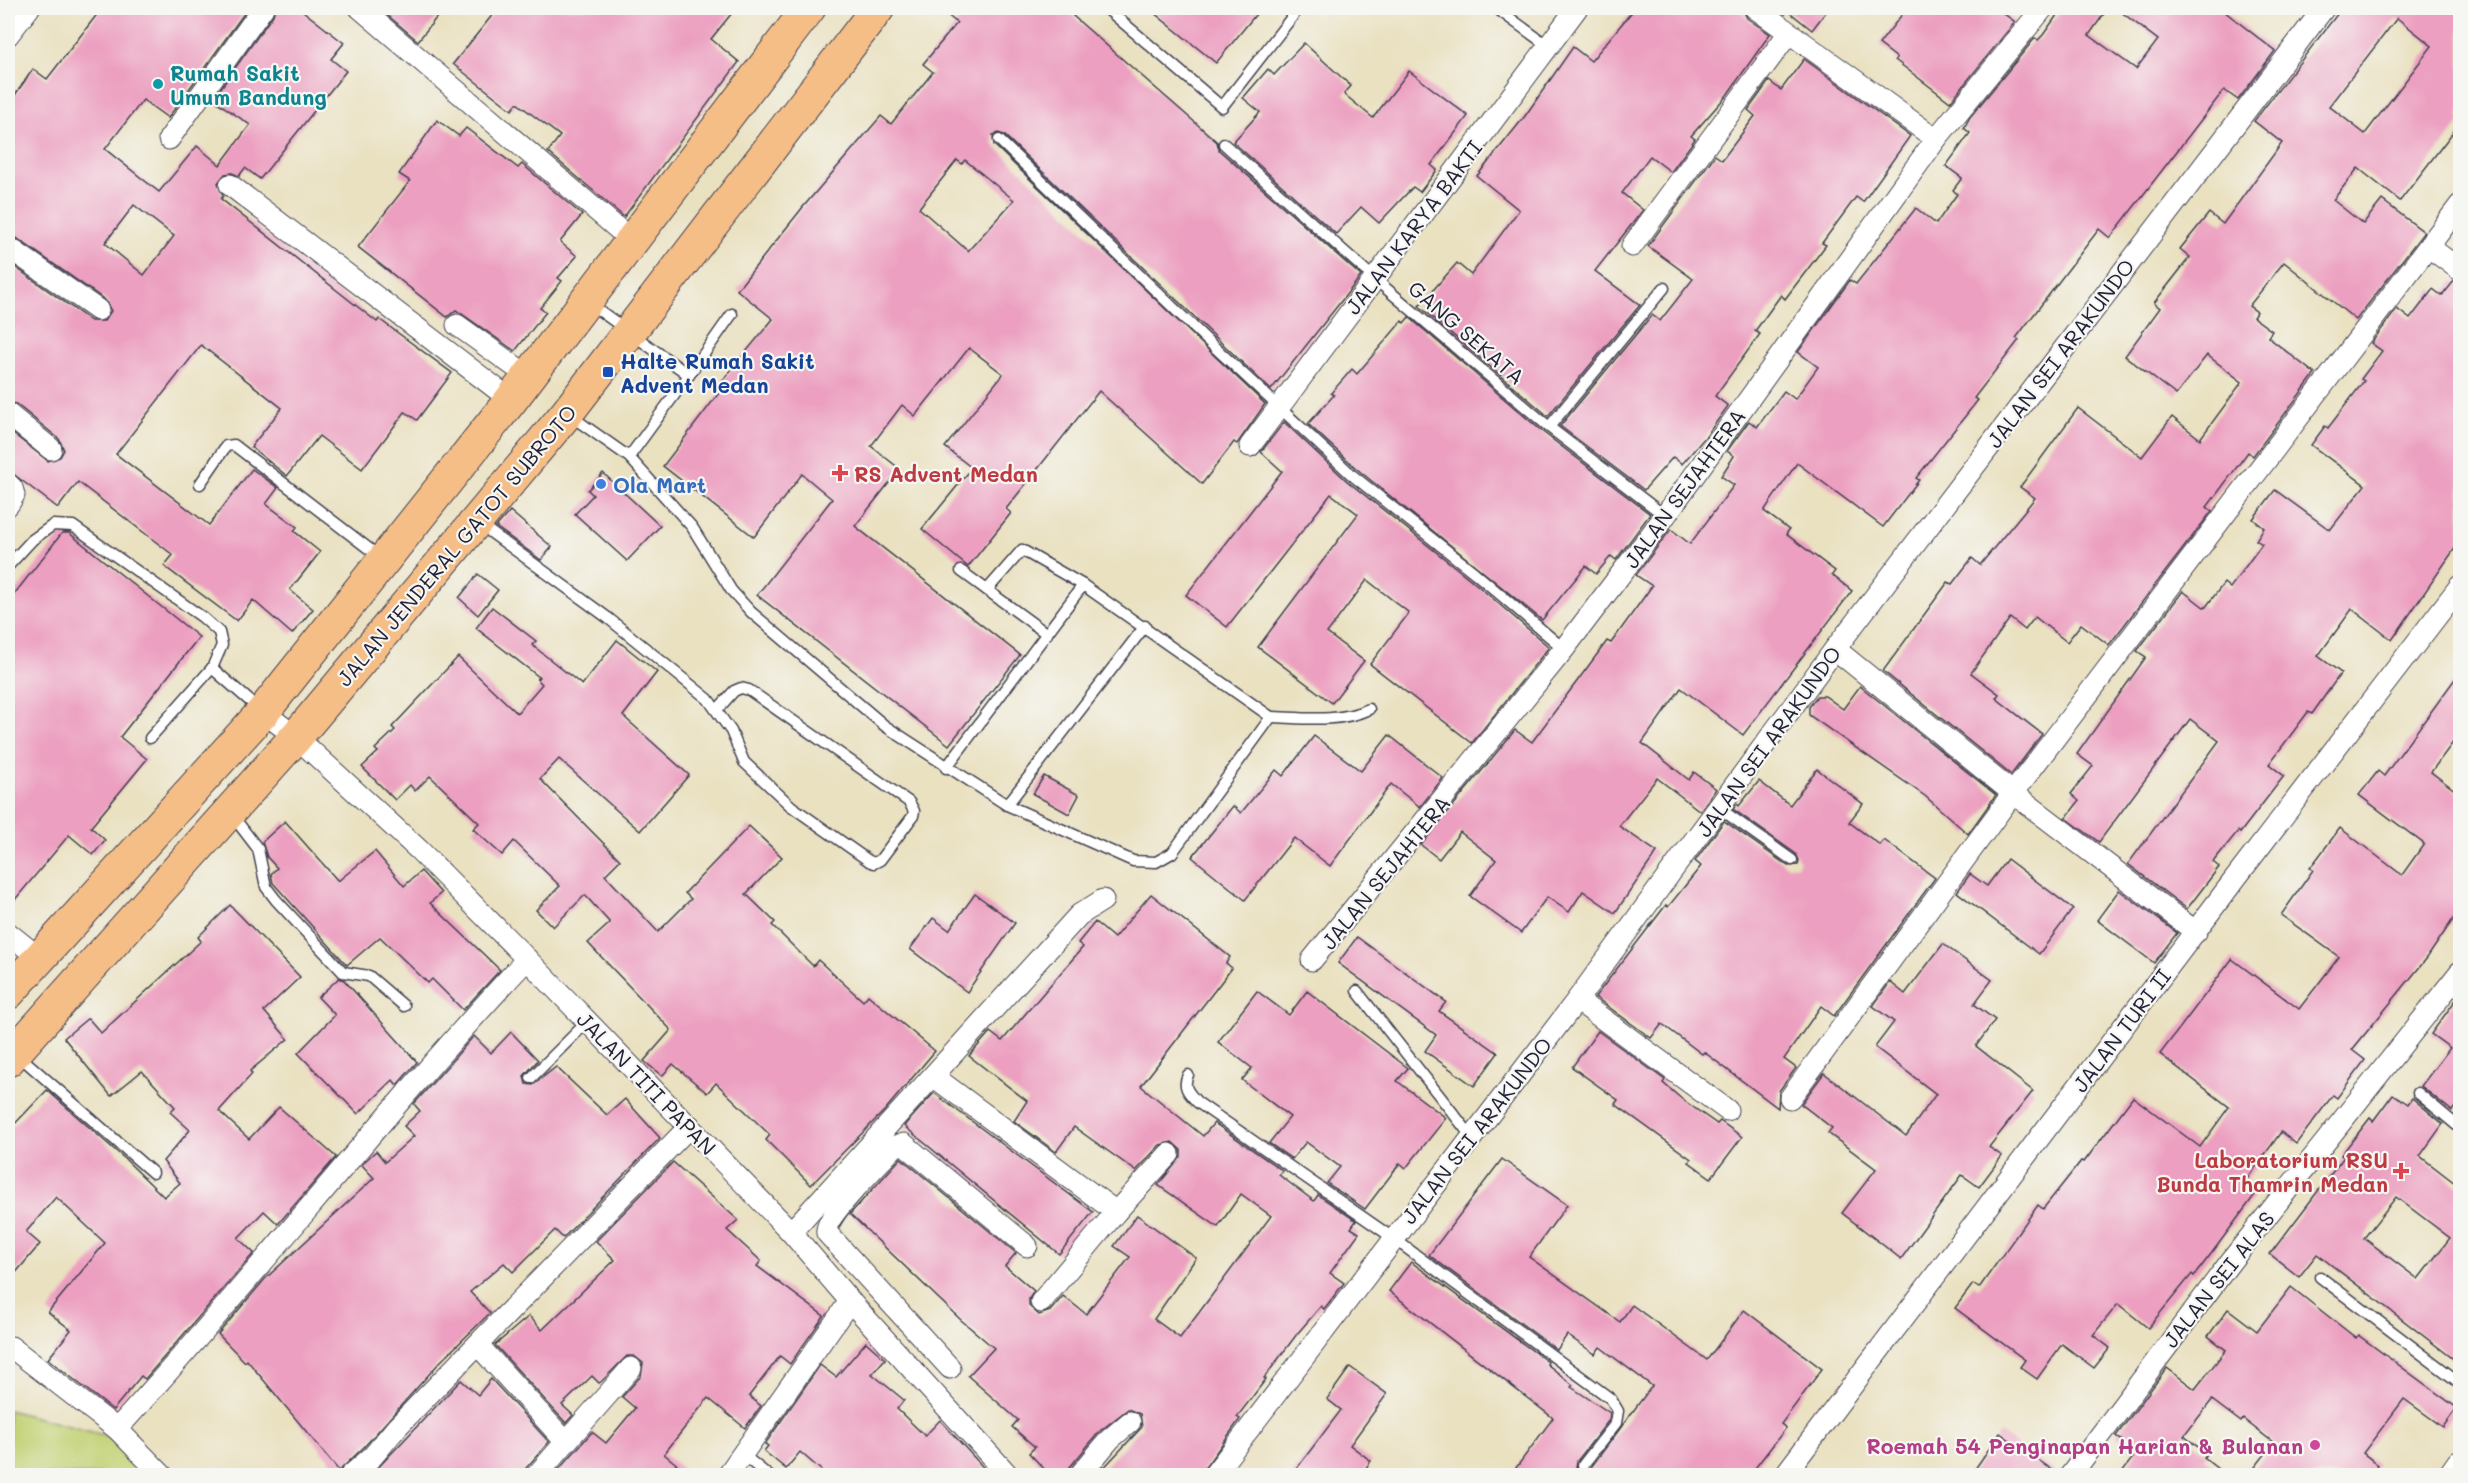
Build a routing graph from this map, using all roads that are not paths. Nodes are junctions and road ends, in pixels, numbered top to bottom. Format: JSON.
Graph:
{"nodes":[{"id":1,"x":29,"y":8,"type":"edge"},
{"id":2,"x":263,"y":8,"type":"edge"},
{"id":3,"x":360,"y":8,"type":"edge"},
{"id":4,"x":809,"y":8,"type":"edge"},
{"id":5,"x":878,"y":8,"type":"edge"},
{"id":6,"x":1106,"y":8,"type":"edge"},
{"id":7,"x":1299,"y":8,"type":"edge"},
{"id":8,"x":1496,"y":8,"type":"edge"},
{"id":9,"x":1577,"y":8,"type":"edge"},
{"id":10,"x":1755,"y":8,"type":"edge"},
{"id":11,"x":2324,"y":8,"type":"edge"},
{"id":12,"x":2035,"y":10,"type":"edge"},
{"id":13,"x":1788,"y":34,"type":"junction"},
{"id":14,"x":8,"y":35,"type":"edge"},
{"id":15,"x":1548,"y":46,"type":"junction"},
{"id":16,"x":169,"y":139,"type":"dead end"},
{"id":17,"x":1936,"y":139,"type":"junction"},
{"id":18,"x":999,"y":140,"type":"dead end"},
{"id":19,"x":1224,"y":144,"type":"dead end"},
{"id":20,"x":230,"y":185,"type":"dead end"},
{"id":21,"x":2460,"y":205,"type":"edge"},
{"id":22,"x":631,"y":240,"type":"junction"},
{"id":23,"x":1632,"y":246,"type":"dead end"},
{"id":24,"x":8,"y":247,"type":"edge"},
{"id":25,"x":2429,"y":247,"type":"junction"},
{"id":26,"x":2460,"y":270,"type":"edge"},
{"id":27,"x":1375,"y":279,"type":"junction"},
{"id":28,"x":1664,"y":288,"type":"dead end"},
{"id":29,"x":585,"y":300,"type":"junction"},
{"id":30,"x":98,"y":310,"type":"dead end"},
{"id":31,"x":732,"y":314,"type":"dead end"},
{"id":32,"x":457,"y":325,"type":"dead end"},
{"id":33,"x":627,"y":331,"type":"junction"},
{"id":34,"x":689,"y":375,"type":"junction"},
{"id":35,"x":520,"y":388,"type":"junction"},
{"id":36,"x":1280,"y":406,"type":"junction"},
{"id":37,"x":567,"y":413,"type":"junction"},
{"id":38,"x":8,"y":414,"type":"edge"},
{"id":39,"x":1549,"y":427,"type":"junction"},
{"id":40,"x":1250,"y":446,"type":"dead end"},
{"id":41,"x":51,"y":449,"type":"dead end"},
{"id":42,"x":629,"y":457,"type":"junction"},
{"id":43,"x":8,"y":484,"type":"edge"},
{"id":44,"x":200,"y":484,"type":"dead end"},
{"id":45,"x":8,"y":505,"type":"edge"},
{"id":46,"x":1665,"y":516,"type":"junction"},
{"id":47,"x":476,"y":522,"type":"junction"},
{"id":48,"x":384,"y":560,"type":"junction"},
{"id":49,"x":8,"y":566,"type":"edge"},
{"id":50,"x":961,"y":571,"type":"dead end"},
{"id":51,"x":1083,"y":585,"type":"junction"},
{"id":52,"x":2460,"y":586,"type":"edge"},
{"id":53,"x":987,"y":590,"type":"junction"},
{"id":54,"x":1145,"y":626,"type":"junction"},
{"id":55,"x":1047,"y":634,"type":"junction"},
{"id":56,"x":1564,"y":649,"type":"junction"},
{"id":57,"x":1835,"y":649,"type":"junction"},
{"id":58,"x":212,"y":668,"type":"junction"},
{"id":59,"x":1369,"y":709,"type":"dead end"},
{"id":60,"x":717,"y":710,"type":"junction"},
{"id":61,"x":263,"y":712,"type":"junction"},
{"id":62,"x":1271,"y":717,"type":"junction"},
{"id":63,"x":296,"y":737,"type":"junction"},
{"id":64,"x":150,"y":738,"type":"dead end"},
{"id":65,"x":946,"y":768,"type":"junction"},
{"id":66,"x":2013,"y":793,"type":"junction"},
{"id":67,"x":1008,"y":805,"type":"junction"},
{"id":68,"x":1719,"y":808,"type":"junction"},
{"id":69,"x":230,"y":812,"type":"junction"},
{"id":70,"x":1792,"y":860,"type":"dead end"},
{"id":71,"x":1103,"y":900,"type":"dead end"},
{"id":72,"x":2196,"y":932,"type":"junction"},
{"id":73,"x":8,"y":933,"type":"edge"},
{"id":74,"x":38,"y":957,"type":"junction"},
{"id":75,"x":527,"y":959,"type":"junction"},
{"id":76,"x":1312,"y":960,"type":"dead end"},
{"id":77,"x":2460,"y":972,"type":"edge"},
{"id":78,"x":1357,"y":991,"type":"dead end"},
{"id":79,"x":8,"y":993,"type":"edge"},
{"id":80,"x":1577,"y":1000,"type":"junction"},
{"id":81,"x":404,"y":1006,"type":"dead end"},
{"id":82,"x":588,"y":1021,"type":"junction"},
{"id":83,"x":11,"y":1056,"type":"edge"},
{"id":84,"x":1188,"y":1075,"type":"dead end"},
{"id":85,"x":933,"y":1076,"type":"junction"},
{"id":86,"x":531,"y":1078,"type":"dead end"},
{"id":87,"x":2418,"y":1093,"type":"dead end"},
{"id":88,"x":1790,"y":1098,"type":"dead end"},
{"id":89,"x":1727,"y":1110,"type":"dead end"},
{"id":90,"x":690,"y":1126,"type":"junction"},
{"id":91,"x":2460,"y":1128,"type":"edge"},
{"id":92,"x":1471,"y":1136,"type":"junction"},
{"id":93,"x":1169,"y":1154,"type":"dead end"},
{"id":94,"x":153,"y":1173,"type":"dead end"},
{"id":95,"x":1116,"y":1212,"type":"junction"},
{"id":96,"x":791,"y":1232,"type":"junction"},
{"id":97,"x":1393,"y":1238,"type":"junction"},
{"id":98,"x":1027,"y":1246,"type":"dead end"},
{"id":99,"x":2320,"y":1278,"type":"dead end"},
{"id":100,"x":878,"y":1291,"type":"junction"},
{"id":101,"x":1041,"y":1302,"type":"dead end"},
{"id":102,"x":854,"y":1306,"type":"junction"},
{"id":103,"x":478,"y":1345,"type":"junction"},
{"id":104,"x":11,"y":1347,"type":"dead end"},
{"id":105,"x":631,"y":1368,"type":"dead end"},
{"id":106,"x":950,"y":1368,"type":"dead end"},
{"id":107,"x":2460,"y":1383,"type":"edge"},
{"id":108,"x":1130,"y":1422,"type":"dead end"},
{"id":109,"x":117,"y":1429,"type":"junction"},
{"id":110,"x":565,"y":1441,"type":"junction"},
{"id":111,"x":742,"y":1454,"type":"junction"},
{"id":112,"x":2460,"y":1463,"type":"edge"},
{"id":113,"x":1583,"y":1465,"type":"dead end"},
{"id":114,"x":163,"y":1476,"type":"edge"},
{"id":115,"x":350,"y":1476,"type":"edge"},
{"id":116,"x":536,"y":1476,"type":"edge"},
{"id":117,"x":727,"y":1476,"type":"edge"},
{"id":118,"x":769,"y":1476,"type":"edge"},
{"id":119,"x":1009,"y":1476,"type":"edge"},
{"id":120,"x":1079,"y":1476,"type":"edge"},
{"id":121,"x":1213,"y":1476,"type":"edge"},
{"id":122,"x":1784,"y":1476,"type":"edge"},
{"id":123,"x":2070,"y":1476,"type":"edge"},
{"id":124,"x":2451,"y":1476,"type":"edge"}],
"edges":[{"from":1,"to":14,"type":"street"},
{"from":2,"to":16,"type":"street"},
{"from":3,"to":22,"type":"street"},
{"from":4,"to":22,"type":"main road","name":"JALAN JENDERAL GATOT SUBROTO"},
{"from":5,"to":33,"type":"main road","name":"JALAN JENDERAL GATOT SUBROTO"},
{"from":6,"to":7,"type":"lane"},
{"from":8,"to":15,"type":"lane"},
{"from":9,"to":15,"type":"street","name":"JALAN KARYA BAKTI"},
{"from":10,"to":13,"type":"street"},
{"from":11,"to":57,"type":"street","name":"JALAN SEI ARAKUNDO"},
{"from":12,"to":17,"type":"street","name":"JALAN SEJAHTERA"},
{"from":13,"to":17,"type":"street"},
{"from":13,"to":23,"type":"street"},
{"from":15,"to":27,"type":"street","name":"JALAN KARYA BAKTI"},
{"from":17,"to":46,"type":"street","name":"JALAN SEJAHTERA"},
{"from":18,"to":36,"type":"lane"},
{"from":19,"to":27,"type":"lane","name":"GANG SEKATA"},
{"from":20,"to":35,"type":"street"},
{"from":21,"to":25,"type":"street"},
{"from":22,"to":29,"type":"main road","name":"JALAN JENDERAL GATOT SUBROTO"},
{"from":24,"to":30,"type":"street"},
{"from":25,"to":26,"type":"street"},
{"from":25,"to":66,"type":"street"},
{"from":27,"to":36,"type":"street","name":"JALAN KARYA BAKTI"},
{"from":27,"to":39,"type":"lane","name":"GANG SEKATA"},
{"from":28,"to":39,"type":"lane"},
{"from":29,"to":33,"type":"lane"},
{"from":29,"to":35,"type":"main road","name":"JALAN JENDERAL GATOT SUBROTO"},
{"from":31,"to":34,"type":"lane"},
{"from":32,"to":35,"type":"street"},
{"from":33,"to":34,"type":"lane"},
{"from":33,"to":37,"type":"main road","name":"JALAN JENDERAL GATOT SUBROTO"},
{"from":34,"to":42,"type":"lane"},
{"from":35,"to":48,"type":"main road","name":"JALAN JENDERAL GATOT SUBROTO"},
{"from":36,"to":40,"type":"street","name":"JALAN KARYA BAKTI"},
{"from":36,"to":56,"type":"lane"},
{"from":37,"to":42,"type":"lane"},
{"from":37,"to":47,"type":"main road","name":"JALAN JENDERAL GATOT SUBROTO"},
{"from":38,"to":41,"type":"street"},
{"from":39,"to":46,"type":"lane","name":"GANG SEKATA"},
{"from":42,"to":65,"type":"lane"},
{"from":43,"to":45,"type":"street"},
{"from":44,"to":48,"type":"lane"},
{"from":46,"to":56,"type":"street","name":"JALAN SEJAHTERA"},
{"from":47,"to":60,"type":"lane"},
{"from":47,"to":63,"type":"main road","name":"JALAN JENDERAL GATOT SUBROTO"},
{"from":48,"to":61,"type":"main road","name":"JALAN JENDERAL GATOT SUBROTO"},
{"from":49,"to":58,"type":"lane"},
{"from":50,"to":53,"type":"lane"},
{"from":51,"to":53,"type":"lane"},
{"from":51,"to":54,"type":"lane"},
{"from":51,"to":55,"type":"lane"},
{"from":52,"to":72,"type":"street","name":"JALAN TURI II"},
{"from":53,"to":55,"type":"lane"},
{"from":54,"to":62,"type":"lane"},
{"from":54,"to":67,"type":"lane"},
{"from":55,"to":65,"type":"lane"},
{"from":56,"to":76,"type":"street","name":"JALAN SEJAHTERA"},
{"from":57,"to":66,"type":"street"},
{"from":57,"to":68,"type":"street","name":"JALAN SEI ARAKUNDO"},
{"from":58,"to":61,"type":"lane"},
{"from":58,"to":64,"type":"lane"},
{"from":59,"to":62,"type":"lane"},
{"from":60,"to":60,"type":"lane"},
{"from":61,"to":63,"type":"street","name":"JALAN TITI PAPAN"},
{"from":61,"to":74,"type":"main road","name":"JALAN JENDERAL GATOT SUBROTO"},
{"from":62,"to":67,"type":"lane"},
{"from":63,"to":69,"type":"main road","name":"JALAN JENDERAL GATOT SUBROTO"},
{"from":63,"to":75,"type":"street","name":"JALAN TITI PAPAN"},
{"from":65,"to":67,"type":"lane"},
{"from":66,"to":72,"type":"street"},
{"from":66,"to":88,"type":"street"},
{"from":68,"to":70,"type":"lane"},
{"from":68,"to":80,"type":"street","name":"JALAN SEI ARAKUNDO"},
{"from":69,"to":81,"type":"lane"},
{"from":69,"to":83,"type":"main road","name":"JALAN JENDERAL GATOT SUBROTO"},
{"from":71,"to":85,"type":"street"},
{"from":72,"to":122,"type":"street","name":"JALAN TURI II"},
{"from":73,"to":74,"type":"street"},
{"from":74,"to":79,"type":"main road","name":"JALAN JENDERAL GATOT SUBROTO"},
{"from":75,"to":82,"type":"street","name":"JALAN TITI PAPAN"},
{"from":75,"to":109,"type":"street"},
{"from":77,"to":123,"type":"street","name":"JALAN SEI ALAS"},
{"from":78,"to":92,"type":"lane"},
{"from":80,"to":89,"type":"street"},
{"from":80,"to":92,"type":"street","name":"JALAN SEI ARAKUNDO"},
{"from":82,"to":86,"type":"lane"},
{"from":82,"to":90,"type":"street","name":"JALAN TITI PAPAN"},
{"from":83,"to":94,"type":"lane"},
{"from":84,"to":97,"type":"lane"},
{"from":85,"to":95,"type":"street"},
{"from":85,"to":96,"type":"street"},
{"from":87,"to":91,"type":"lane"},
{"from":90,"to":96,"type":"street","name":"JALAN TITI PAPAN"},
{"from":90,"to":103,"type":"street"},
{"from":92,"to":97,"type":"street","name":"JALAN SEI ARAKUNDO"},
{"from":93,"to":95,"type":"street"},
{"from":95,"to":101,"type":"street"},
{"from":96,"to":102,"type":"street","name":"JALAN TITI PAPAN"},
{"from":97,"to":113,"type":"lane"},
{"from":97,"to":121,"type":"street","name":"JALAN SEI ARAKUNDO"},
{"from":98,"to":100,"type":"street"},
{"from":99,"to":107,"type":"lane"},
{"from":100,"to":102,"type":"street"},
{"from":100,"to":106,"type":"street"},
{"from":102,"to":111,"type":"street"},
{"from":102,"to":119,"type":"street","name":"JALAN TITI PAPAN"},
{"from":103,"to":110,"type":"street"},
{"from":103,"to":115,"type":"street"},
{"from":104,"to":109,"type":"street"},
{"from":105,"to":110,"type":"street"},
{"from":108,"to":120,"type":"street"},
{"from":109,"to":114,"type":"street"},
{"from":110,"to":116,"type":"street"},
{"from":111,"to":117,"type":"street"},
{"from":111,"to":118,"type":"lane"},
{"from":112,"to":124,"type":"street"}]}
